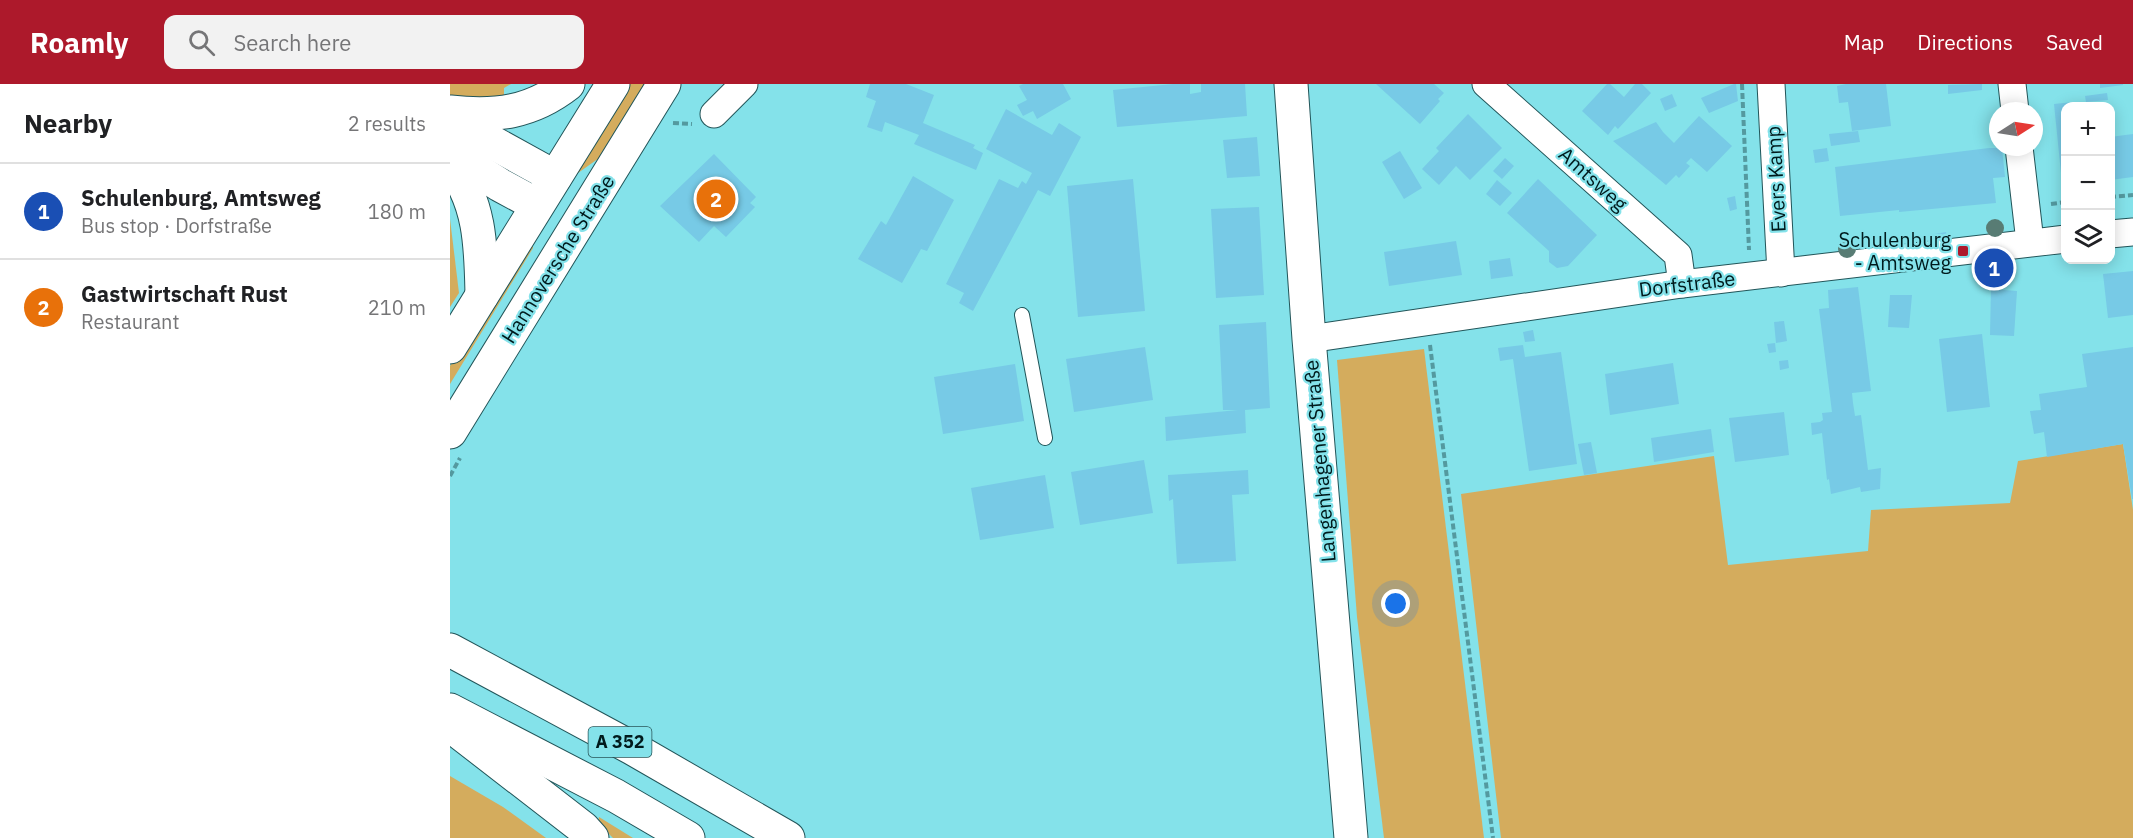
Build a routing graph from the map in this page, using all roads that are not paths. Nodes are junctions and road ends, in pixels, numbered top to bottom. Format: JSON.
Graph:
{"nodes":[{"id":1,"x":568,"y":84,"type":"edge"},
{"id":2,"x":613,"y":84,"type":"edge"},
{"id":3,"x":664,"y":84,"type":"edge"},
{"id":4,"x":744,"y":84,"type":"edge"},
{"id":5,"x":1292,"y":84,"type":"edge"},
{"id":6,"x":1486,"y":84,"type":"edge"},
{"id":7,"x":1771,"y":84,"type":"edge"},
{"id":8,"x":2012,"y":84,"type":"edge"},
{"id":9,"x":2014,"y":102,"type":"edge"},
{"id":10,"x":450,"y":112,"type":"edge"},
{"id":11,"x":714,"y":114,"type":"dead end"},
{"id":12,"x":450,"y":119,"type":"edge"},
{"id":13,"x":450,"y":153,"type":"edge"},
{"id":14,"x":2020,"y":156,"type":"edge"},
{"id":15,"x":450,"y":164,"type":"edge"},
{"id":16,"x":555,"y":177,"type":"junction"},
{"id":17,"x":537,"y":205,"type":"junction"},
{"id":18,"x":586,"y":213,"type":"junction"},
{"id":19,"x":2133,"y":232,"type":"edge"},
{"id":20,"x":2115,"y":234,"type":"edge"},
{"id":21,"x":2061,"y":239,"type":"edge"},
{"id":22,"x":2030,"y":242,"type":"junction"},
{"id":23,"x":1781,"y":273,"type":"junction"},
{"id":24,"x":1682,"y":284,"type":"junction"},
{"id":25,"x":482,"y":296,"type":"junction"},
{"id":26,"x":1022,"y":315,"type":"dead end"},
{"id":27,"x":1309,"y":339,"type":"junction"},
{"id":28,"x":450,"y":347,"type":"edge"},
{"id":29,"x":450,"y":432,"type":"edge"},
{"id":30,"x":1045,"y":438,"type":"dead end"},
{"id":31,"x":450,"y":650,"type":"edge"},
{"id":32,"x":450,"y":710,"type":"edge"},
{"id":33,"x":450,"y":725,"type":"edge"},
{"id":34,"x":592,"y":838,"type":"edge"},
{"id":35,"x":688,"y":838,"type":"edge"},
{"id":36,"x":788,"y":838,"type":"edge"},
{"id":37,"x":1351,"y":838,"type":"edge"}],
"edges":[{"from":1,"to":10,"type":"main road"},
{"from":2,"to":16,"type":"main road"},
{"from":3,"to":18,"type":"main road","name":"Hannoversche Straße"},
{"from":4,"to":11,"type":"street"},
{"from":5,"to":27,"type":"main road","name":"Langenhagener Straße"},
{"from":6,"to":24,"type":"street","name":"Amtsweg"},
{"from":7,"to":23,"type":"street","name":"Evers Kamp"},
{"from":8,"to":9,"type":"street"},
{"from":12,"to":16,"type":"main road"},
{"from":13,"to":17,"type":"main road"},
{"from":14,"to":22,"type":"street"},
{"from":15,"to":25,"type":"main road"},
{"from":16,"to":17,"type":"main road"},
{"from":16,"to":18,"type":"main road"},
{"from":17,"to":18,"type":"main road"},
{"from":17,"to":25,"type":"main road"},
{"from":18,"to":29,"type":"main road","name":"Hannoversche Straße"},
{"from":19,"to":20,"type":"street"},
{"from":21,"to":22,"type":"street","name":"Dorfstraße"},
{"from":22,"to":23,"type":"street","name":"Dorfstraße"},
{"from":23,"to":24,"type":"street","name":"Dorfstraße"},
{"from":24,"to":27,"type":"street","name":"Dorfstraße"},
{"from":25,"to":28,"type":"main road"},
{"from":26,"to":30,"type":"lane"},
{"from":27,"to":37,"type":"main road","name":"Langenhagener Straße"},
{"from":31,"to":36,"type":"main road","number":"A 352"},
{"from":32,"to":35,"type":"main road","number":"A 352"},
{"from":33,"to":34,"type":"main road"}]}
